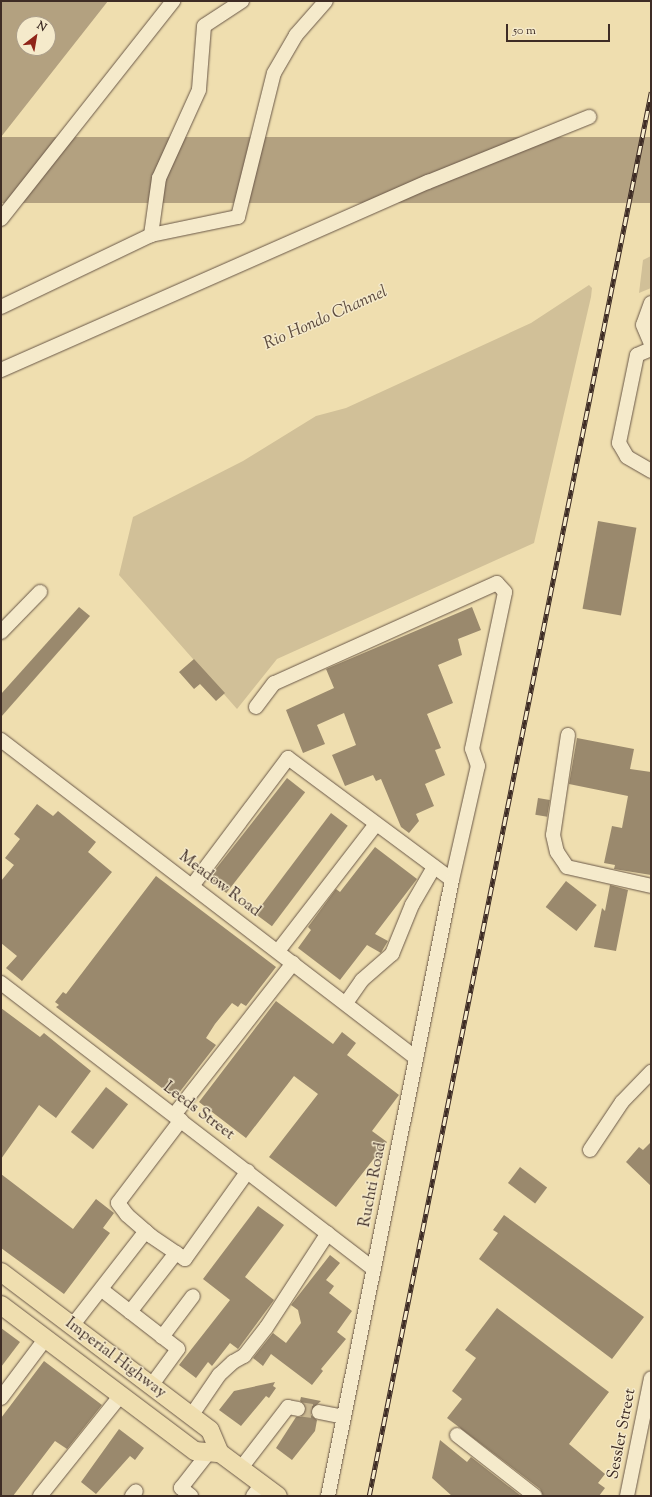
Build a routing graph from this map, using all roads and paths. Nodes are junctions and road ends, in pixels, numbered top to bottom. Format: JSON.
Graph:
{"nodes":[{"id":1,"x":173,"y":1,"type":"edge"},
{"id":2,"x":242,"y":1,"type":"edge"},
{"id":3,"x":326,"y":1,"type":"edge"},
{"id":4,"x":589,"y":116,"type":"dead end"},
{"id":5,"x":1,"y":219,"type":"edge"},
{"id":6,"x":151,"y":235,"type":"junction"},
{"id":7,"x":651,"y":303,"type":"edge"},
{"id":8,"x":1,"y":307,"type":"edge"},
{"id":9,"x":643,"y":325,"type":"junction"},
{"id":10,"x":651,"y":344,"type":"edge"},
{"id":11,"x":651,"y":349,"type":"edge"},
{"id":12,"x":638,"y":355,"type":"junction"},
{"id":13,"x":1,"y":370,"type":"edge"},
{"id":14,"x":651,"y":471,"type":"edge"},
{"id":15,"x":40,"y":592,"type":"dead end"},
{"id":16,"x":1,"y":632,"type":"edge"},
{"id":17,"x":256,"y":707,"type":"dead end"},
{"id":18,"x":568,"y":736,"type":"dead end"},
{"id":19,"x":1,"y":740,"type":"edge"},
{"id":20,"x":381,"y":828,"type":"junction"},
{"id":21,"x":434,"y":866,"type":"junction"},
{"id":22,"x":452,"y":880,"type":"junction"},
{"id":23,"x":192,"y":886,"type":"junction"},
{"id":24,"x":651,"y":886,"type":"edge"},
{"id":25,"x":278,"y":951,"type":"junction"},
{"id":26,"x":293,"y":963,"type":"junction"},
{"id":27,"x":1,"y":983,"type":"edge"},
{"id":28,"x":346,"y":1003,"type":"junction"},
{"id":29,"x":416,"y":1058,"type":"junction"},
{"id":30,"x":651,"y":1072,"type":"edge"},
{"id":31,"x":177,"y":1117,"type":"junction"},
{"id":32,"x":590,"y":1150,"type":"dead end"},
{"id":33,"x":248,"y":1171,"type":"junction"},
{"id":34,"x":146,"y":1231,"type":"junction"},
{"id":35,"x":328,"y":1232,"type":"junction"},
{"id":36,"x":176,"y":1253,"type":"junction"},
{"id":37,"x":374,"y":1269,"type":"junction"},
{"id":38,"x":1,"y":1272,"type":"edge"},
{"id":39,"x":102,"y":1290,"type":"junction"},
{"id":40,"x":193,"y":1296,"type":"dead end"},
{"id":41,"x":1,"y":1305,"type":"edge"},
{"id":42,"x":130,"y":1312,"type":"junction"},
{"id":43,"x":72,"y":1326,"type":"junction"},
{"id":44,"x":162,"y":1337,"type":"junction"},
{"id":45,"x":46,"y":1338,"type":"junction"},
{"id":46,"x":651,"y":1378,"type":"edge"},
{"id":47,"x":151,"y":1386,"type":"junction"},
{"id":48,"x":121,"y":1395,"type":"junction"},
{"id":49,"x":1,"y":1398,"type":"edge"},
{"id":50,"x":298,"y":1408,"type":"tunnel mouth"},
{"id":51,"x":319,"y":1412,"type":"tunnel mouth"},
{"id":52,"x":191,"y":1416,"type":"junction"},
{"id":53,"x":344,"y":1417,"type":"junction"},
{"id":54,"x":457,"y":1435,"type":"dead end"},
{"id":55,"x":215,"y":1452,"type":"junction"},
{"id":56,"x":241,"y":1468,"type":"junction"},
{"id":57,"x":258,"y":1490,"type":"edge"},
{"id":58,"x":40,"y":1496,"type":"edge"},
{"id":59,"x":191,"y":1496,"type":"edge"},
{"id":60,"x":278,"y":1496,"type":"edge"},
{"id":61,"x":328,"y":1496,"type":"edge"},
{"id":62,"x":535,"y":1496,"type":"edge"},
{"id":63,"x":627,"y":1496,"type":"edge"}],
"edges":[{"from":1,"to":5,"type":"street"},
{"from":2,"to":6,"type":"street"},
{"from":3,"to":6,"type":"street"},
{"from":4,"to":13,"type":"street"},
{"from":6,"to":8,"type":"street"},
{"from":7,"to":9,"type":"street"},
{"from":9,"to":10,"type":"street"},
{"from":9,"to":12,"type":"street"},
{"from":11,"to":12,"type":"street"},
{"from":12,"to":14,"type":"street"},
{"from":15,"to":16,"type":"street"},
{"from":17,"to":22,"type":"street","name":"Ruchti Road"},
{"from":18,"to":24,"type":"street"},
{"from":19,"to":23,"type":"street","name":"Meadow Road"},
{"from":20,"to":21,"type":"street"},
{"from":20,"to":23,"type":"street"},
{"from":20,"to":25,"type":"street"},
{"from":21,"to":22,"type":"street"},
{"from":21,"to":28,"type":"street"},
{"from":22,"to":29,"type":"street","name":"Ruchti Road"},
{"from":23,"to":25,"type":"street","name":"Meadow Road"},
{"from":25,"to":26,"type":"street","name":"Meadow Road"},
{"from":26,"to":28,"type":"street","name":"Meadow Road"},
{"from":26,"to":31,"type":"street"},
{"from":27,"to":31,"type":"street","name":"Leeds Street"},
{"from":28,"to":29,"type":"street","name":"Meadow Road"},
{"from":29,"to":37,"type":"street","name":"Ruchti Road"},
{"from":30,"to":32,"type":"street"},
{"from":31,"to":33,"type":"street","name":"Leeds Street"},
{"from":31,"to":34,"type":"street"},
{"from":33,"to":35,"type":"street","name":"Leeds Street"},
{"from":33,"to":36,"type":"street"},
{"from":34,"to":36,"type":"street"},
{"from":34,"to":39,"type":"street"},
{"from":35,"to":37,"type":"street","name":"Leeds Street"},
{"from":35,"to":52,"type":"street"},
{"from":36,"to":42,"type":"street"},
{"from":37,"to":53,"type":"street","name":"Ruchti Road"},
{"from":38,"to":43,"type":"main road","name":"Imperial Highway"},
{"from":39,"to":42,"type":"street"},
{"from":39,"to":43,"type":"street"},
{"from":40,"to":44,"type":"street"},
{"from":41,"to":45,"type":"main road","name":"Imperial Highway"},
{"from":42,"to":44,"type":"street"},
{"from":43,"to":47,"type":"main road","name":"Imperial Highway"},
{"from":44,"to":47,"type":"street"},
{"from":45,"to":48,"type":"main road","name":"Imperial Highway"},
{"from":45,"to":49,"type":"street"},
{"from":46,"to":63,"type":"street","name":"Sessler Street"},
{"from":47,"to":52,"type":"main road","name":"Imperial Highway"},
{"from":48,"to":55,"type":"main road","name":"Imperial Highway"},
{"from":48,"to":58,"type":"street"},
{"from":50,"to":56,"type":"street"},
{"from":51,"to":53,"type":"street"},
{"from":52,"to":55,"type":"main road","name":"Imperial Highway"},
{"from":53,"to":61,"type":"street","name":"Ruchti Road"},
{"from":54,"to":62,"type":"street"},
{"from":55,"to":56,"type":"main road","name":"Imperial Highway"},
{"from":55,"to":59,"type":"street"},
{"from":56,"to":57,"type":"main road","name":"Imperial Highway"},
{"from":57,"to":60,"type":"main road","name":"Imperial Highway"}]}
